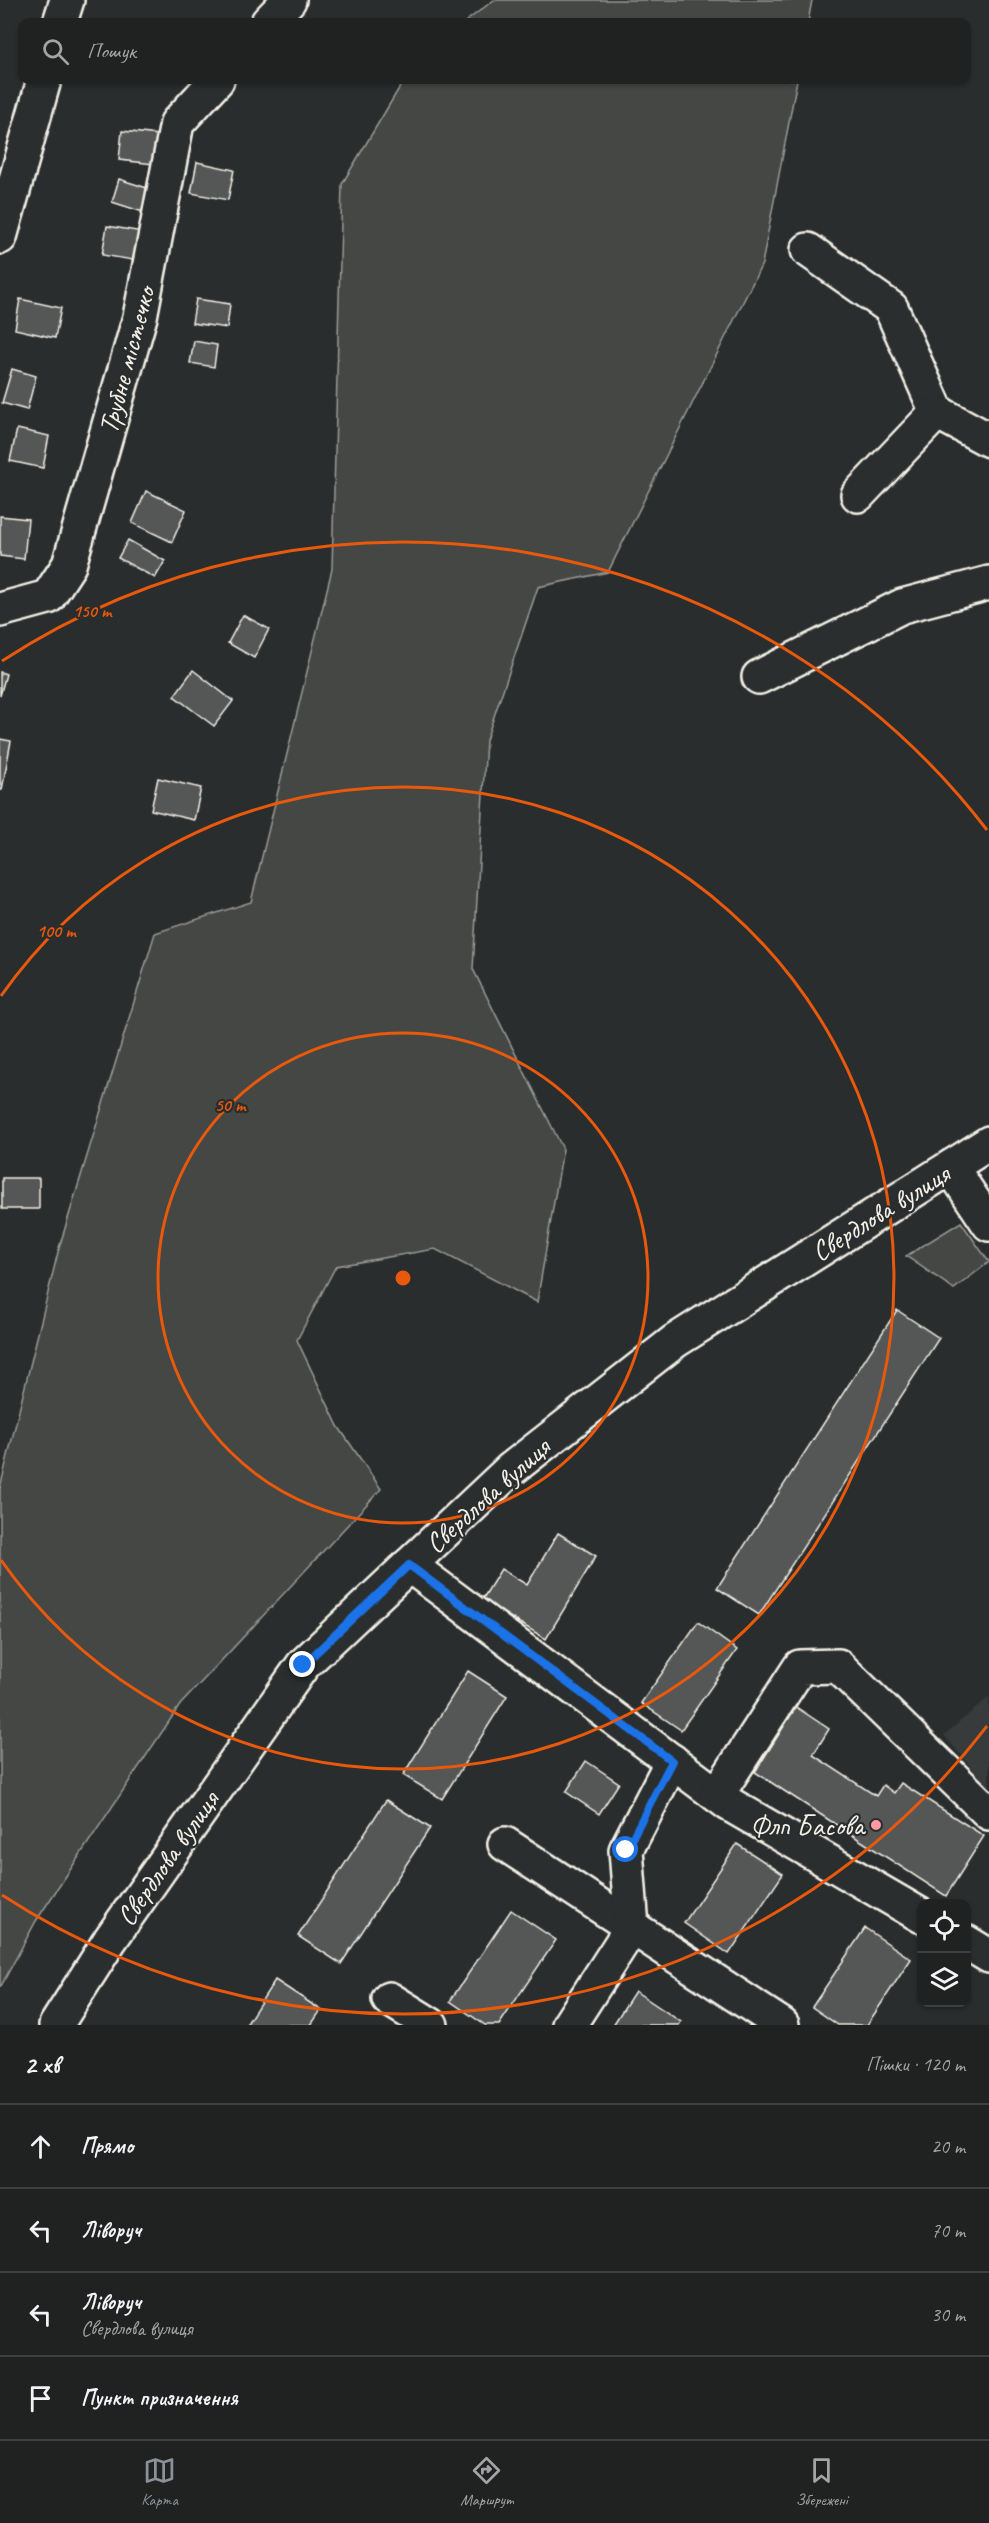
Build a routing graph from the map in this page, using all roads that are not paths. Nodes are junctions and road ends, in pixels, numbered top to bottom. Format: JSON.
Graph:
{"nodes":[{"id":1,"x":67,"y":0,"type":"edge"},
{"id":2,"x":289,"y":0,"type":"edge"},
{"id":3,"x":61,"y":18,"type":"edge"},
{"id":4,"x":272,"y":18,"type":"edge"},
{"id":5,"x":43,"y":84,"type":"edge"},
{"id":6,"x":212,"y":84,"type":"edge"},
{"id":7,"x":0,"y":237,"type":"edge"},
{"id":8,"x":808,"y":250,"type":"dead end"},
{"id":9,"x":937,"y":412,"type":"junction"},
{"id":10,"x":989,"y":440,"type":"edge"},
{"id":11,"x":858,"y":495,"type":"dead end"},
{"id":12,"x":989,"y":583,"type":"edge"},
{"id":13,"x":0,"y":609,"type":"edge"},
{"id":14,"x":759,"y":676,"type":"dead end"},
{"id":15,"x":989,"y":1143,"type":"edge"},
{"id":16,"x":951,"y":1167,"type":"junction"},
{"id":17,"x":989,"y":1224,"type":"edge"},
{"id":18,"x":409,"y":1565,"type":"junction"},
{"id":19,"x":672,"y":1761,"type":"junction"},
{"id":20,"x":717,"y":1795,"type":"junction"},
{"id":21,"x":989,"y":1813,"type":"edge"},
{"id":22,"x":505,"y":1845,"type":"dead end"},
{"id":23,"x":917,"y":1914,"type":"edge"},
{"id":24,"x":632,"y":1927,"type":"junction"},
{"id":25,"x":971,"y":1945,"type":"edge"},
{"id":26,"x":989,"y":1956,"type":"edge"},
{"id":27,"x":389,"y":1999,"type":"dead end"},
{"id":28,"x":56,"y":2025,"type":"edge"},
{"id":29,"x":431,"y":2025,"type":"edge"},
{"id":30,"x":569,"y":2025,"type":"edge"},
{"id":31,"x":782,"y":2025,"type":"edge"}],
"edges":[{"from":1,"to":3,"type":"street"},
{"from":2,"to":4,"type":"street"},
{"from":5,"to":7,"type":"street"},
{"from":6,"to":13,"type":"street","name":"Трубне містечко"},
{"from":8,"to":9,"type":"street"},
{"from":9,"to":10,"type":"street"},
{"from":9,"to":11,"type":"street"},
{"from":12,"to":14,"type":"street"},
{"from":15,"to":16,"type":"street","name":"Свердлова вулиця"},
{"from":16,"to":17,"type":"street"},
{"from":16,"to":18,"type":"street","name":"Свердлова вулиця"},
{"from":18,"to":19,"type":"street"},
{"from":18,"to":28,"type":"street","name":"Свердлова вулиця"},
{"from":19,"to":20,"type":"street"},
{"from":19,"to":24,"type":"street"},
{"from":20,"to":21,"type":"street"},
{"from":20,"to":23,"type":"street"},
{"from":22,"to":24,"type":"street"},
{"from":24,"to":30,"type":"street"},
{"from":24,"to":31,"type":"street"},
{"from":25,"to":26,"type":"street"},
{"from":27,"to":29,"type":"street"}]}
